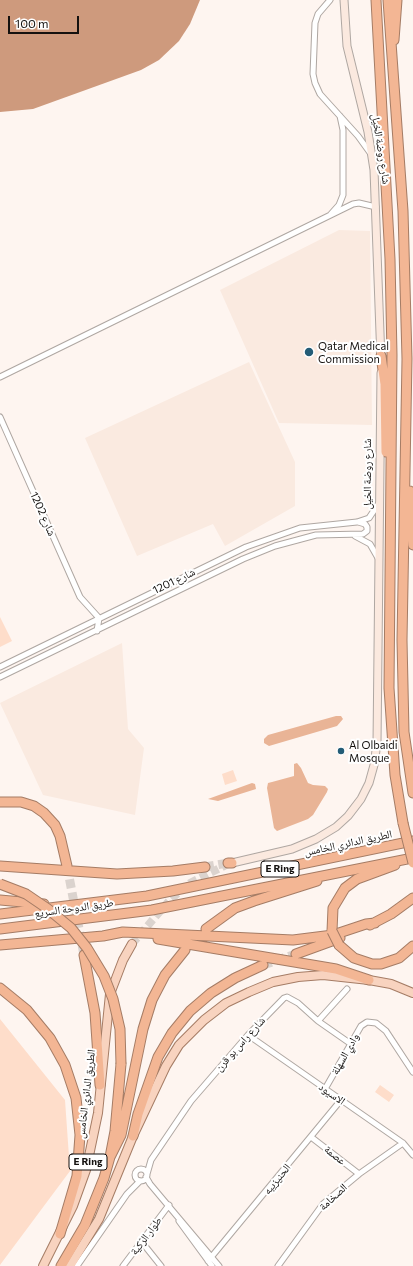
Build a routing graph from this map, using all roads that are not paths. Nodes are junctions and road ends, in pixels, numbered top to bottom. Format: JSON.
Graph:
{"nodes":[{"id":1,"x":330,"y":0,"type":"edge"},
{"id":2,"x":344,"y":0,"type":"edge"},
{"id":3,"x":376,"y":0,"type":"edge"},
{"id":4,"x":388,"y":0,"type":"edge"},
{"id":5,"x":397,"y":0,"type":"edge"},
{"id":6,"x":392,"y":73,"type":"junction"},
{"id":7,"x":339,"y":114,"type":"junction"},
{"id":8,"x":372,"y":156,"type":"junction"},
{"id":9,"x":376,"y":207,"type":"junction"},
{"id":10,"x":331,"y":215,"type":"junction"},
{"id":11,"x":381,"y":356,"type":"junction"},
{"id":12,"x":0,"y":377,"type":"edge"},
{"id":13,"x":0,"y":417,"type":"edge"},
{"id":14,"x":404,"y":454,"type":"junction"},
{"id":15,"x":392,"y":493,"type":"junction"},
{"id":16,"x":379,"y":502,"type":"junction"},
{"id":17,"x":357,"y":522,"type":"junction"},
{"id":18,"x":412,"y":525,"type":"edge"},
{"id":19,"x":352,"y":535,"type":"junction"},
{"id":20,"x":413,"y":545,"type":"edge"},
{"id":21,"x":379,"y":562,"type":"junction"},
{"id":22,"x":90,"y":609,"type":"junction"},
{"id":23,"x":99,"y":618,"type":"junction"},
{"id":24,"x":90,"y":624,"type":"junction"},
{"id":25,"x":97,"y":631,"type":"junction"},
{"id":26,"x":0,"y":667,"type":"edge"},
{"id":27,"x":0,"y":677,"type":"edge"},
{"id":28,"x":413,"y":793,"type":"edge"},
{"id":29,"x":0,"y":802,"type":"edge"},
{"id":30,"x":413,"y":841,"type":"edge"},
{"id":31,"x":411,"y":860,"type":"edge"},
{"id":32,"x":229,"y":863,"type":"tunnel mouth"},
{"id":33,"x":0,"y":866,"type":"edge"},
{"id":34,"x":67,"y":866,"type":"tunnel mouth"},
{"id":35,"x":205,"y":867,"type":"tunnel mouth"},
{"id":36,"x":333,"y":873,"type":"junction"},
{"id":37,"x":0,"y":884,"type":"edge"},
{"id":38,"x":147,"y":896,"type":"joint"},
{"id":39,"x":413,"y":898,"type":"edge"},
{"id":40,"x":0,"y":900,"type":"edge"},
{"id":41,"x":69,"y":906,"type":"junction"},
{"id":42,"x":0,"y":914,"type":"edge"},
{"id":43,"x":375,"y":923,"type":"junction"},
{"id":44,"x":0,"y":929,"type":"edge"},
{"id":45,"x":206,"y":930,"type":"dead end"},
{"id":46,"x":102,"y":936,"type":"junction"},
{"id":47,"x":132,"y":944,"type":"tunnel mouth"},
{"id":48,"x":0,"y":945,"type":"edge"},
{"id":49,"x":413,"y":946,"type":"edge"},
{"id":50,"x":185,"y":950,"type":"dead end"},
{"id":51,"x":296,"y":954,"type":"tunnel mouth"},
{"id":52,"x":84,"y":955,"type":"tunnel mouth"},
{"id":53,"x":263,"y":965,"type":"tunnel mouth"},
{"id":54,"x":369,"y":980,"type":"junction"},
{"id":55,"x":0,"y":988,"type":"edge"},
{"id":56,"x":347,"y":989,"type":"dead end"},
{"id":57,"x":413,"y":993,"type":"edge"},
{"id":58,"x":318,"y":1021,"type":"junction"},
{"id":59,"x":248,"y":1035,"type":"junction"},
{"id":60,"x":351,"y":1044,"type":"junction"},
{"id":61,"x":413,"y":1072,"type":"edge"},
{"id":62,"x":100,"y":1085,"type":"junction"},
{"id":63,"x":325,"y":1089,"type":"junction"},
{"id":64,"x":341,"y":1100,"type":"junction"},
{"id":65,"x":133,"y":1136,"type":"junction"},
{"id":66,"x":311,"y":1137,"type":"junction"},
{"id":67,"x":403,"y":1143,"type":"junction"},
{"id":68,"x":413,"y":1155,"type":"edge"},
{"id":69,"x":110,"y":1158,"type":"junction"},
{"id":70,"x":151,"y":1160,"type":"junction"},
{"id":71,"x":141,"y":1168,"type":"junction"},
{"id":72,"x":359,"y":1174,"type":"junction"},
{"id":73,"x":144,"y":1178,"type":"junction"},
{"id":74,"x":169,"y":1205,"type":"junction"},
{"id":75,"x":60,"y":1234,"type":"junction"},
{"id":76,"x":142,"y":1241,"type":"junction"},
{"id":77,"x":210,"y":1259,"type":"junction"},
{"id":78,"x":43,"y":1266,"type":"edge"},
{"id":79,"x":61,"y":1266,"type":"edge"},
{"id":80,"x":70,"y":1266,"type":"edge"},
{"id":81,"x":77,"y":1266,"type":"edge"},
{"id":82,"x":123,"y":1266,"type":"edge"},
{"id":83,"x":161,"y":1266,"type":"edge"},
{"id":84,"x":212,"y":1266,"type":"edge"},
{"id":85,"x":219,"y":1266,"type":"edge"},
{"id":86,"x":278,"y":1266,"type":"edge"}],
"edges":[{"from":1,"to":7,"type":"street"},
{"from":2,"to":8,"type":"street","name":"شارع روضة الخيل"},
{"from":3,"to":15,"type":"highway","name":"شارع روضة الخيل"},
{"from":4,"to":6,"type":"highway","name":"شارع روضة الخيل"},
{"from":5,"to":6,"type":"highway"},
{"from":6,"to":14,"type":"highway","name":"شارع روضة الخيل"},
{"from":7,"to":8,"type":"street"},
{"from":7,"to":10,"type":"street"},
{"from":8,"to":9,"type":"street","name":"شارع روضة الخيل"},
{"from":9,"to":10,"type":"street"},
{"from":9,"to":11,"type":"street","name":"شارع روضة الخيل"},
{"from":10,"to":12,"type":"street"},
{"from":11,"to":15,"type":"highway"},
{"from":11,"to":16,"type":"street","name":"شارع روضة الخيل"},
{"from":13,"to":22,"type":"street","name":"شارع 1202"},
{"from":14,"to":18,"type":"highway"},
{"from":14,"to":28,"type":"highway","name":"شارع روضة الخيل"},
{"from":15,"to":31,"type":"highway","name":"شارع روضة الخيل","bridge":true},
{"from":16,"to":17,"type":"street","name":"شارع 1201"},
{"from":16,"to":21,"type":"street","name":"شارع روضة الخيل"},
{"from":17,"to":19,"type":"street"},
{"from":17,"to":23,"type":"street","name":"شارع 1201"},
{"from":18,"to":20,"type":"highway"},
{"from":19,"to":21,"type":"street","name":"شارع 1201"},
{"from":19,"to":25,"type":"street","name":"شارع 1201"},
{"from":21,"to":32,"type":"street","name":"شارع روضة الخيل"},
{"from":22,"to":23,"type":"street","name":"شارع 1202"},
{"from":22,"to":24,"type":"street"},
{"from":23,"to":24,"type":"street","name":"شارع 1201"},
{"from":23,"to":25,"type":"street"},
{"from":24,"to":26,"type":"street","name":"شارع 1201"},
{"from":25,"to":27,"type":"street","name":"شارع 1201"},
{"from":29,"to":34,"type":"highway"},
{"from":30,"to":38,"type":"highway","name":"الطريق الدائري الخامس","number":"E Ring"},
{"from":31,"to":36,"type":"highway"},
{"from":31,"to":49,"type":"highway","bridge":true},
{"from":33,"to":35,"type":"highway"},
{"from":36,"to":44,"type":"highway","name":"طريق الدوحة السريع"},
{"from":36,"to":45,"type":"highway"},
{"from":37,"to":69,"type":"highway","bridge":true},
{"from":38,"to":41,"type":"highway","name":"طريق الدوحة السريع","number":"E Ring"},
{"from":39,"to":43,"type":"highway"},
{"from":40,"to":41,"type":"highway"},
{"from":41,"to":42,"type":"highway","name":"طريق الدوحة السريع"},
{"from":43,"to":46,"type":"highway"},
{"from":43,"to":51,"type":"highway"},
{"from":46,"to":48,"type":"highway"},
{"from":46,"to":54,"type":"highway"},
{"from":47,"to":62,"type":"main road","name":"الطريق الدائري الخامس"},
{"from":50,"to":69,"type":"highway"},
{"from":52,"to":62,"type":"highway"},
{"from":53,"to":65,"type":"highway"},
{"from":54,"to":57,"type":"main road"},
{"from":54,"to":65,"type":"main road"},
{"from":55,"to":75,"type":"highway"},
{"from":56,"to":58,"type":"street"},
{"from":58,"to":59,"type":"street","name":"شارع راس بو قرن"},
{"from":58,"to":60,"type":"street","name":"شارع راس بو قرن"},
{"from":59,"to":63,"type":"street","name":"الاسيود"},
{"from":59,"to":70,"type":"street","name":"شارع راس بو قرن"},
{"from":60,"to":61,"type":"street","name":"وادي السهلة"},
{"from":60,"to":63,"type":"street","name":"وادي السهلة"},
{"from":62,"to":75,"type":"main road","name":"الطريق الدائري الخامس","number":"E Ring"},
{"from":63,"to":64,"type":"street","name":"الاسيود"},
{"from":64,"to":66,"type":"street","name":"الحنيزيبه"},
{"from":64,"to":67,"type":"street","name":"الاسيود"},
{"from":65,"to":80,"type":"main road"},
{"from":66,"to":72,"type":"street","name":"عصمة"},
{"from":66,"to":77,"type":"street","name":"الحنيزيبه"},
{"from":67,"to":68,"type":"street","name":"الاسيود"},
{"from":67,"to":72,"type":"street","name":"الصخامة"},
{"from":69,"to":79,"type":"highway"},
{"from":70,"to":71,"type":"street","name":"شارع راس بو قرن"},
{"from":70,"to":73,"type":"street","name":"شارع راس بو قرن"},
{"from":71,"to":73,"type":"street"},
{"from":71,"to":73,"type":"street"},
{"from":72,"to":86,"type":"street","name":"الصخامة"},
{"from":73,"to":74,"type":"street"},
{"from":73,"to":81,"type":"street"},
{"from":74,"to":76,"type":"street","name":"طوار الرّكية"},
{"from":74,"to":77,"type":"street"},
{"from":75,"to":78,"type":"main road","name":"الطريق الدائري الخامس","number":"E Ring"},
{"from":76,"to":82,"type":"street","name":"طوار الرّكية"},
{"from":76,"to":83,"type":"street"},
{"from":77,"to":84,"type":"street"},
{"from":77,"to":85,"type":"street"}]}
